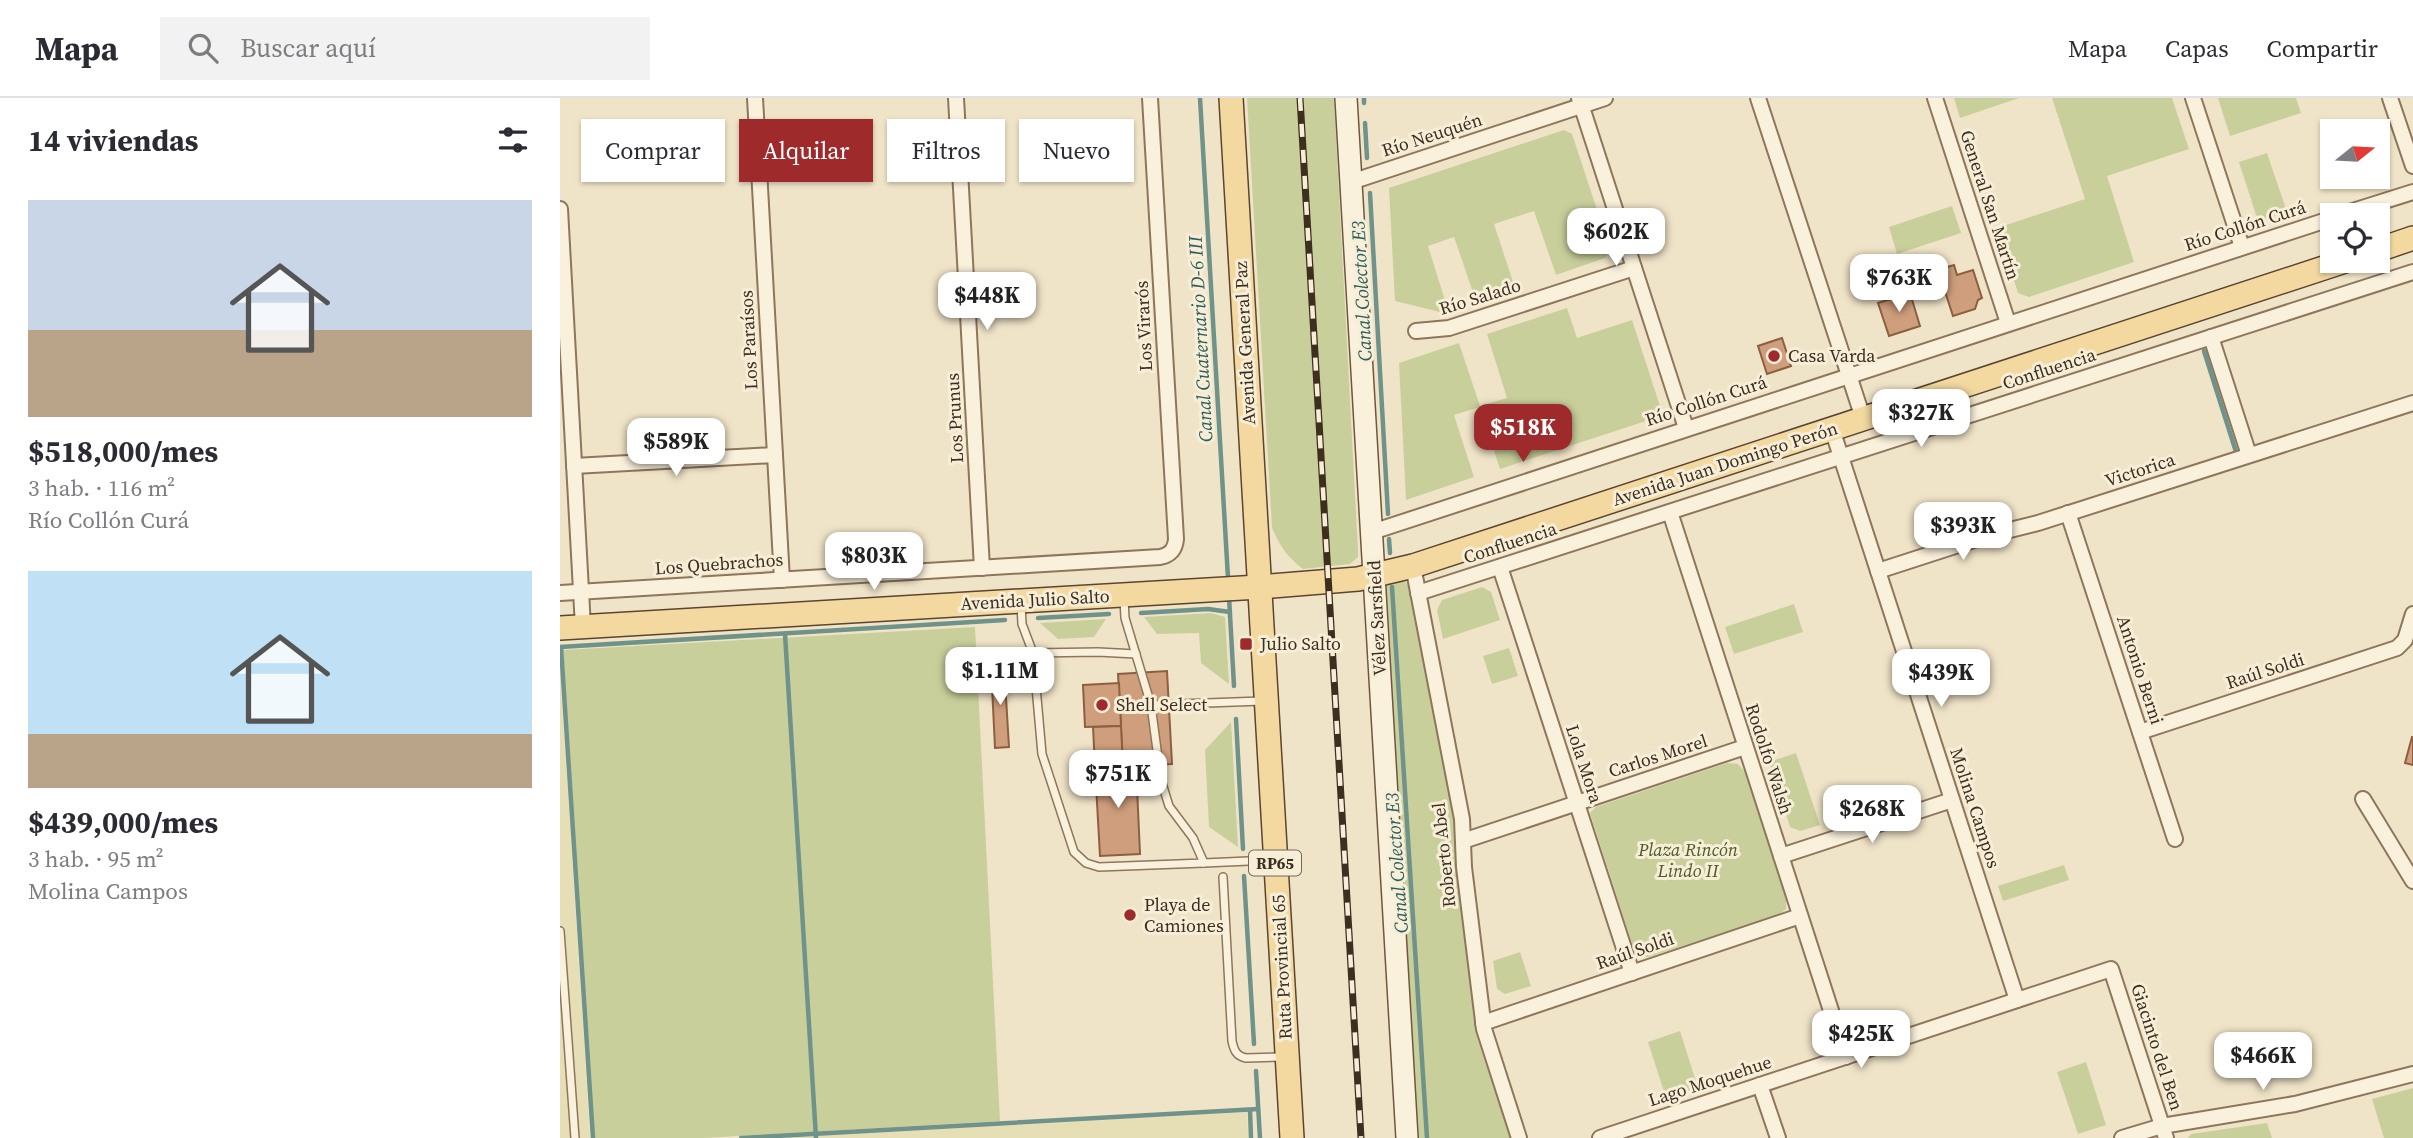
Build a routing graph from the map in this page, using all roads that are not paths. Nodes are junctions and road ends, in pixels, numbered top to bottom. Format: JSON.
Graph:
{"nodes":[{"id":1,"x":755,"y":98,"type":"edge"},
{"id":2,"x":956,"y":98,"type":"edge"},
{"id":3,"x":1150,"y":98,"type":"edge"},
{"id":4,"x":1231,"y":98,"type":"edge"},
{"id":5,"x":1346,"y":98,"type":"edge"},
{"id":6,"x":1605,"y":98,"type":"edge"},
{"id":7,"x":1758,"y":98,"type":"edge"},
{"id":8,"x":1935,"y":98,"type":"edge"},
{"id":9,"x":2193,"y":98,"type":"edge"},
{"id":10,"x":2390,"y":98,"type":"edge"},
{"id":11,"x":1580,"y":102,"type":"edge"},
{"id":12,"x":2413,"y":166,"type":"edge"},
{"id":13,"x":1351,"y":182,"type":"junction"},
{"id":14,"x":2413,"y":192,"type":"edge"},
{"id":15,"x":2378,"y":203,"type":"edge"},
{"id":16,"x":560,"y":209,"type":"edge"},
{"id":17,"x":2320,"y":222,"type":"edge"},
{"id":18,"x":2413,"y":239,"type":"edge"},
{"id":19,"x":2390,"y":246,"type":"edge"},
{"id":20,"x":2242,"y":247,"type":"junction"},
{"id":21,"x":1634,"y":268,"type":"junction"},
{"id":22,"x":2320,"y":269,"type":"edge"},
{"id":23,"x":2413,"y":272,"type":"edge"},
{"id":24,"x":2008,"y":324,"type":"junction"},
{"id":25,"x":1416,"y":331,"type":"dead end"},
{"id":26,"x":2211,"y":337,"type":"junction"},
{"id":27,"x":1849,"y":375,"type":"junction"},
{"id":28,"x":2413,"y":402,"type":"edge"},
{"id":29,"x":1863,"y":418,"type":"junction"},
{"id":30,"x":1686,"y":428,"type":"junction"},
{"id":31,"x":1832,"y":429,"type":"junction"},
{"id":32,"x":775,"y":455,"type":"junction"},
{"id":33,"x":2249,"y":455,"type":"junction"},
{"id":34,"x":1841,"y":457,"type":"junction"},
{"id":35,"x":574,"y":466,"type":"junction"},
{"id":36,"x":1670,"y":512,"type":"junction"},
{"id":37,"x":2068,"y":513,"type":"junction"},
{"id":38,"x":1371,"y":532,"type":"junction"},
{"id":39,"x":1172,"y":551,"type":"joint"},
{"id":40,"x":1413,"y":566,"type":"junction"},
{"id":41,"x":1500,"y":567,"type":"junction"},
{"id":42,"x":982,"y":568,"type":"junction"},
{"id":43,"x":1878,"y":571,"type":"junction"},
{"id":44,"x":1374,"y":576,"type":"junction"},
{"id":45,"x":782,"y":580,"type":"junction"},
{"id":46,"x":1259,"y":587,"type":"junction"},
{"id":47,"x":581,"y":592,"type":"junction"},
{"id":48,"x":560,"y":593,"type":"edge"},
{"id":49,"x":1418,"y":593,"type":"junction"},
{"id":50,"x":1124,"y":595,"type":"junction"},
{"id":51,"x":1020,"y":601,"type":"junction"},
{"id":52,"x":2413,"y":614,"type":"edge"},
{"id":53,"x":583,"y":627,"type":"junction"},
{"id":54,"x":560,"y":628,"type":"edge"},
{"id":55,"x":1033,"y":653,"type":"junction"},
{"id":56,"x":1136,"y":654,"type":"junction"},
{"id":57,"x":1266,"y":701,"type":"junction"},
{"id":58,"x":1151,"y":705,"type":"junction"},
{"id":59,"x":2140,"y":732,"type":"junction"},
{"id":60,"x":1745,"y":747,"type":"junction"},
{"id":61,"x":2363,"y":799,"type":"dead end"},
{"id":62,"x":1952,"y":800,"type":"junction"},
{"id":63,"x":1577,"y":803,"type":"junction"},
{"id":64,"x":2175,"y":839,"type":"dead end"},
{"id":65,"x":1463,"y":841,"type":"junction"},
{"id":66,"x":1781,"y":856,"type":"junction"},
{"id":67,"x":1275,"y":860,"type":"junction"},
{"id":68,"x":1204,"y":863,"type":"junction"},
{"id":69,"x":1223,"y":877,"type":"dead end"},
{"id":70,"x":2413,"y":881,"type":"edge"},
{"id":71,"x":1800,"y":916,"type":"junction"},
{"id":72,"x":560,"y":931,"type":"edge"},
{"id":73,"x":2111,"y":969,"type":"joint"},
{"id":74,"x":1632,"y":973,"type":"junction"},
{"id":75,"x":2017,"y":1000,"type":"junction"},
{"id":76,"x":1483,"y":1023,"type":"junction"},
{"id":77,"x":1287,"y":1057,"type":"junction"},
{"id":78,"x":1846,"y":1057,"type":"junction"},
{"id":79,"x":2413,"y":1074,"type":"edge"},
{"id":80,"x":1760,"y":1085,"type":"junction"},
{"id":81,"x":2164,"y":1132,"type":"edge"},
{"id":82,"x":575,"y":1138,"type":"edge"},
{"id":83,"x":1292,"y":1138,"type":"edge"},
{"id":84,"x":1407,"y":1138,"type":"edge"},
{"id":85,"x":1519,"y":1138,"type":"edge"},
{"id":86,"x":1600,"y":1138,"type":"edge"},
{"id":87,"x":1778,"y":1138,"type":"edge"},
{"id":88,"x":2122,"y":1138,"type":"edge"}],
"edges":[{"from":1,"to":32,"type":"street","name":"Los Paraísos"},
{"from":2,"to":42,"type":"street","name":"Los Prunus"},
{"from":3,"to":39,"type":"street","name":"Los Virarós"},
{"from":4,"to":46,"type":"main road","name":"Avenida General Paz","number":"RP65"},
{"from":5,"to":13,"type":"street","name":"Vélez Sarsfield"},
{"from":6,"to":11,"type":"street","name":"Río Neuquén"},
{"from":7,"to":27,"type":"street"},
{"from":8,"to":24,"type":"street","name":"General San Martín"},
{"from":9,"to":20,"type":"street"},
{"from":10,"to":12,"type":"street"},
{"from":11,"to":13,"type":"street","name":"Río Neuquén"},
{"from":11,"to":21,"type":"street"},
{"from":13,"to":38,"type":"street","name":"Vélez Sarsfield"},
{"from":14,"to":15,"type":"street"},
{"from":16,"to":35,"type":"street"},
{"from":17,"to":20,"type":"street","name":"Río Collón Curá"},
{"from":18,"to":19,"type":"main road"},
{"from":20,"to":24,"type":"street","name":"Río Collón Curá"},
{"from":21,"to":25,"type":"street","name":"Río Salado"},
{"from":21,"to":30,"type":"street"},
{"from":22,"to":29,"type":"main road","name":"Avenida Juan Domingo Perón"},
{"from":23,"to":26,"type":"street","name":"Confluencia"},
{"from":24,"to":27,"type":"street","name":"Río Collón Curá"},
{"from":26,"to":33,"type":"street"},
{"from":26,"to":34,"type":"street","name":"Confluencia"},
{"from":27,"to":29,"type":"street"},
{"from":27,"to":30,"type":"street","name":"Río Collón Curá"},
{"from":28,"to":33,"type":"street","name":"Victorica"},
{"from":29,"to":31,"type":"main road","name":"Avenida Juan Domingo Perón"},
{"from":30,"to":38,"type":"street","name":"Río Collón Curá"},
{"from":31,"to":34,"type":"street","name":"Molina Campos"},
{"from":31,"to":40,"type":"main road","name":"Avenida Juan Domingo Perón"},
{"from":32,"to":35,"type":"street"},
{"from":32,"to":45,"type":"street","name":"Los Paraísos"},
{"from":33,"to":37,"type":"street","name":"Victorica"},
{"from":34,"to":36,"type":"street","name":"Confluencia"},
{"from":34,"to":43,"type":"street","name":"Molina Campos"},
{"from":35,"to":47,"type":"street"},
{"from":36,"to":41,"type":"street","name":"Confluencia"},
{"from":36,"to":60,"type":"street","name":"Rodolfo Walsh"},
{"from":37,"to":43,"type":"street","name":"Victorica"},
{"from":37,"to":59,"type":"street","name":"Antonio Berni"},
{"from":38,"to":44,"type":"street","name":"Vélez Sarsfield"},
{"from":39,"to":42,"type":"street","name":"Los Quebrachos"},
{"from":40,"to":44,"type":"main road","name":"Avenida Juan Domingo Perón"},
{"from":40,"to":49,"type":"street","name":"Roberto Abel"},
{"from":41,"to":49,"type":"street","name":"Confluencia"},
{"from":41,"to":63,"type":"street","name":"Lola Mora"},
{"from":42,"to":45,"type":"street","name":"Los Quebrachos"},
{"from":43,"to":62,"type":"street","name":"Molina Campos"},
{"from":44,"to":46,"type":"main road","name":"Avenida Juan Domingo Perón"},
{"from":44,"to":84,"type":"street","name":"Vélez Sarsfield"},
{"from":45,"to":47,"type":"street","name":"Los Quebrachos"},
{"from":46,"to":50,"type":"main road","name":"Avenida Julio Salto"},
{"from":46,"to":57,"type":"main road","name":"Ruta Provincial 65","number":"RP65"},
{"from":47,"to":48,"type":"street","name":"Los Quebrachos"},
{"from":47,"to":53,"type":"street"},
{"from":49,"to":65,"type":"street","name":"Roberto Abel"},
{"from":50,"to":51,"type":"main road","name":"Avenida Julio Salto"},
{"from":50,"to":56,"type":"lane"},
{"from":51,"to":53,"type":"main road","name":"Avenida Julio Salto"},
{"from":51,"to":55,"type":"lane"},
{"from":52,"to":59,"type":"street","name":"Raúl Soldi"},
{"from":53,"to":54,"type":"main road","name":"Avenida Julio Salto"},
{"from":55,"to":56,"type":"lane"},
{"from":55,"to":68,"type":"lane"},
{"from":56,"to":58,"type":"lane"},
{"from":57,"to":58,"type":"lane"},
{"from":57,"to":67,"type":"main road","name":"Ruta Provincial 65","number":"RP65"},
{"from":58,"to":68,"type":"lane"},
{"from":59,"to":64,"type":"street","name":"Antonio Berni"},
{"from":60,"to":63,"type":"street","name":"Carlos Morel"},
{"from":60,"to":66,"type":"street","name":"Rodolfo Walsh"},
{"from":61,"to":70,"type":"street"},
{"from":62,"to":66,"type":"street"},
{"from":62,"to":75,"type":"street","name":"Molina Campos"},
{"from":63,"to":65,"type":"street","name":"Carlos Morel"},
{"from":63,"to":74,"type":"street","name":"Lola Mora"},
{"from":65,"to":76,"type":"street","name":"Roberto Abel"},
{"from":66,"to":71,"type":"street","name":"Rodolfo Walsh"},
{"from":67,"to":68,"type":"lane"},
{"from":67,"to":77,"type":"main road","name":"Ruta Provincial 65","number":"RP65"},
{"from":69,"to":77,"type":"lane"},
{"from":71,"to":74,"type":"street","name":"Raúl Soldi"},
{"from":71,"to":78,"type":"street","name":"Rodolfo Walsh"},
{"from":72,"to":82,"type":"lane"},
{"from":73,"to":75,"type":"street","name":"Lago Moquehue"},
{"from":73,"to":81,"type":"street","name":"Giacinto del Ben"},
{"from":74,"to":76,"type":"street","name":"Raúl Soldi"},
{"from":75,"to":78,"type":"street","name":"Lago Moquehue"},
{"from":76,"to":85,"type":"street","name":"Roberto Abel"},
{"from":77,"to":83,"type":"main road","name":"Ruta Provincial 65","number":"RP65"},
{"from":78,"to":80,"type":"street","name":"Lago Moquehue"},
{"from":79,"to":81,"type":"street"},
{"from":80,"to":86,"type":"street","name":"Lago Moquehue"},
{"from":80,"to":87,"type":"street"},
{"from":81,"to":88,"type":"street"}]}
